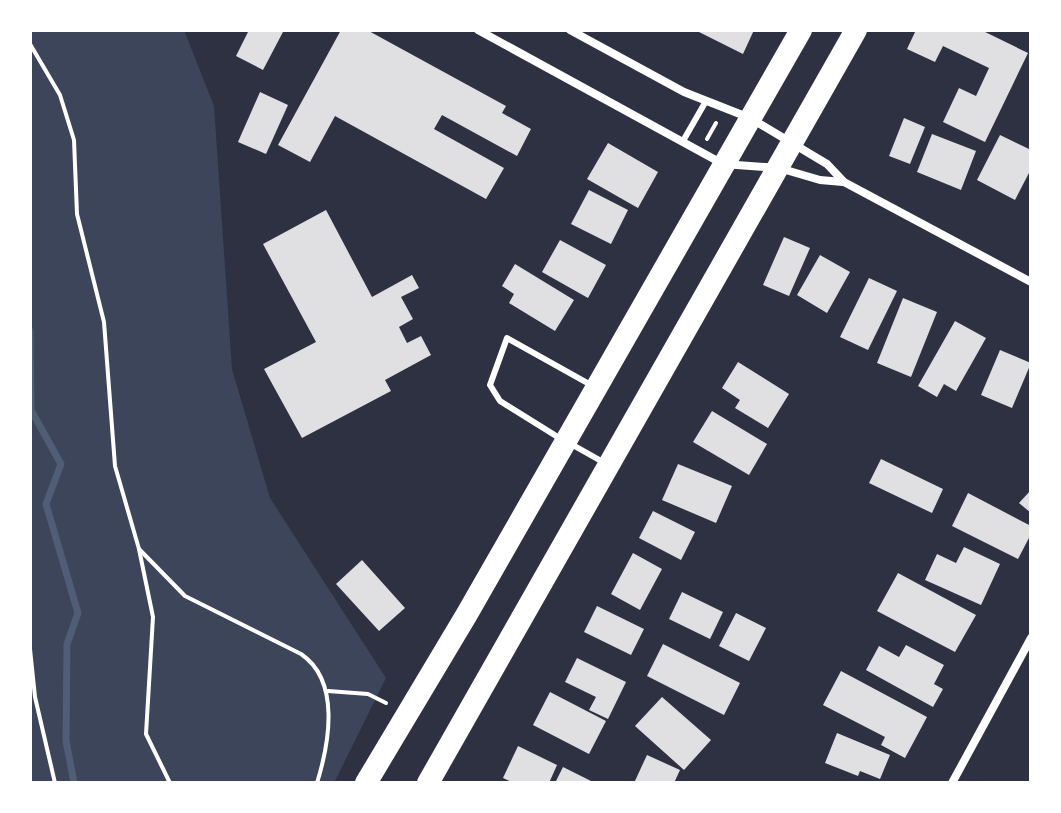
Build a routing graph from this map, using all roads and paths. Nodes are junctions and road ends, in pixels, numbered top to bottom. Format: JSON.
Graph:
{"nodes":[{"id":1,"x":478,"y":30,"type":"edge"},
{"id":2,"x":570,"y":30,"type":"edge"},
{"id":3,"x":801,"y":30,"type":"edge"},
{"id":4,"x":856,"y":30,"type":"edge"},
{"id":5,"x":30,"y":44,"type":"edge"},
{"id":6,"x":706,"y":101,"type":"junction"},
{"id":7,"x":750,"y":118,"type":"junction"},
{"id":8,"x":716,"y":123,"type":"dead end"},
{"id":9,"x":683,"y":141,"type":"junction"},
{"id":10,"x":705,"y":142,"type":"dead end"},
{"id":11,"x":794,"y":142,"type":"junction"},
{"id":12,"x":723,"y":164,"type":"junction"},
{"id":13,"x":779,"y":168,"type":"junction"},
{"id":14,"x":844,"y":182,"type":"junction"},
{"id":15,"x":1031,"y":282,"type":"edge"},
{"id":16,"x":595,"y":387,"type":"junction"},
{"id":17,"x":564,"y":441,"type":"junction"},
{"id":18,"x":610,"y":465,"type":"junction"},
{"id":19,"x":139,"y":549,"type":"junction"},
{"id":20,"x":1031,"y":638,"type":"edge"},
{"id":21,"x":30,"y":649,"type":"edge"},
{"id":22,"x":328,"y":691,"type":"junction"},
{"id":23,"x":386,"y":703,"type":"dead end"},
{"id":24,"x":55,"y":783,"type":"edge"},
{"id":25,"x":170,"y":783,"type":"edge"},
{"id":26,"x":317,"y":783,"type":"edge"},
{"id":27,"x":366,"y":783,"type":"edge"},
{"id":28,"x":428,"y":783,"type":"edge"},
{"id":29,"x":952,"y":783,"type":"edge"}],
"edges":[{"from":1,"to":9,"type":"street"},
{"from":2,"to":6,"type":"street"},
{"from":3,"to":7,"type":"highway"},
{"from":4,"to":11,"type":"highway"},
{"from":5,"to":19,"type":"path"},
{"from":6,"to":7,"type":"street"},
{"from":6,"to":9,"type":"lane"},
{"from":7,"to":11,"type":"street"},
{"from":7,"to":12,"type":"highway"},
{"from":8,"to":10,"type":"path"},
{"from":9,"to":12,"type":"street"},
{"from":11,"to":13,"type":"highway"},
{"from":11,"to":14,"type":"street"},
{"from":12,"to":13,"type":"street"},
{"from":12,"to":16,"type":"highway"},
{"from":13,"to":14,"type":"street"},
{"from":13,"to":18,"type":"highway"},
{"from":14,"to":15,"type":"street"},
{"from":16,"to":17,"type":"highway"},
{"from":16,"to":17,"type":"lane"},
{"from":17,"to":18,"type":"lane"},
{"from":17,"to":27,"type":"highway"},
{"from":18,"to":28,"type":"highway"},
{"from":19,"to":22,"type":"path"},
{"from":19,"to":25,"type":"path"},
{"from":20,"to":29,"type":"street"},
{"from":21,"to":24,"type":"path"},
{"from":22,"to":23,"type":"path"},
{"from":22,"to":26,"type":"path"}]}
